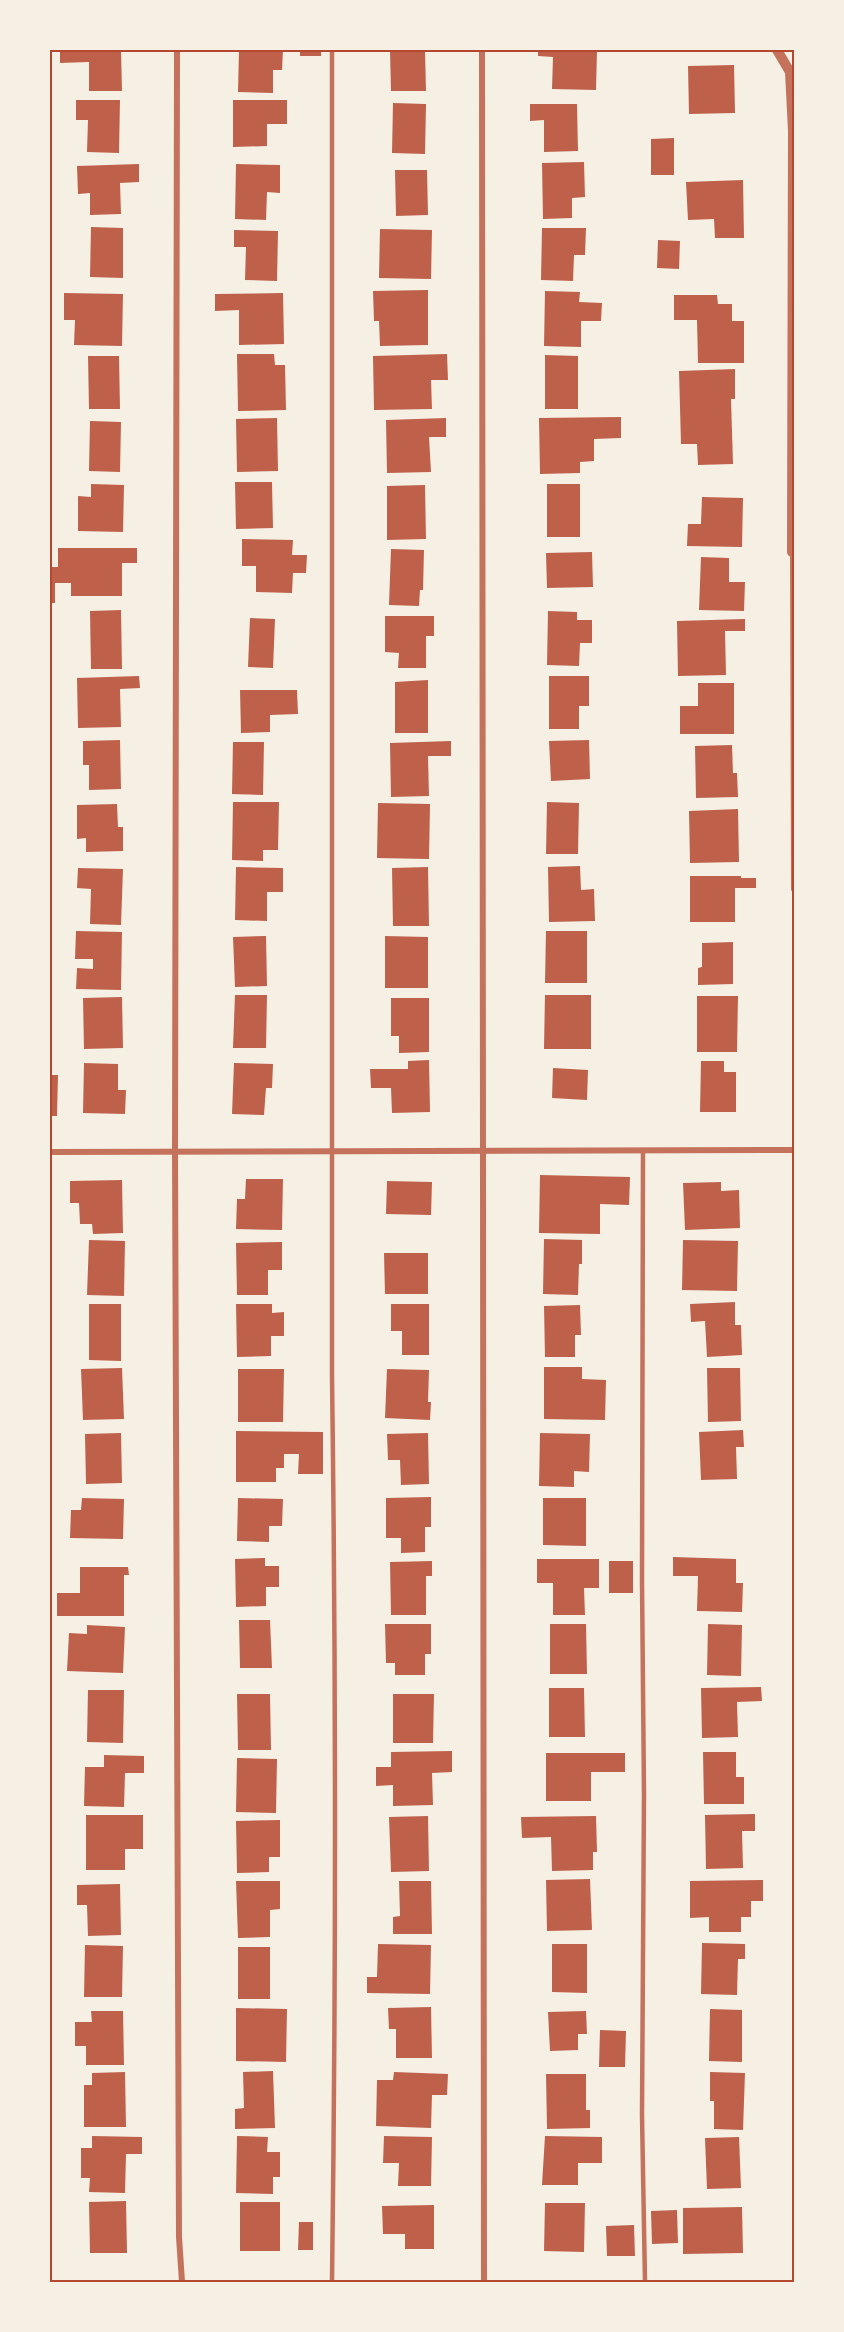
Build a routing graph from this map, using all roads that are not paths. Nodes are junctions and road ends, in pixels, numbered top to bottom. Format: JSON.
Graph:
{"nodes":[{"id":1,"x":177,"y":50,"type":"edge"},
{"id":2,"x":332,"y":50,"type":"edge"},
{"id":3,"x":482,"y":50,"type":"edge"},
{"id":4,"x":777,"y":50,"type":"edge"},
{"id":5,"x":794,"y":551,"type":"edge"},
{"id":6,"x":795,"y":889,"type":"edge"},
{"id":7,"x":643,"y":1150,"type":"junction"},
{"id":8,"x":795,"y":1150,"type":"edge"},
{"id":9,"x":175,"y":1151,"type":"junction"},
{"id":10,"x":332,"y":1151,"type":"junction"},
{"id":11,"x":483,"y":1151,"type":"junction"},
{"id":12,"x":50,"y":1152,"type":"edge"},
{"id":13,"x":182,"y":2283,"type":"edge"},
{"id":14,"x":332,"y":2283,"type":"edge"},
{"id":15,"x":484,"y":2283,"type":"edge"},
{"id":16,"x":645,"y":2283,"type":"edge"}],
"edges":[{"from":1,"to":9,"type":"street"},
{"from":2,"to":10,"type":"lane"},
{"from":3,"to":11,"type":"street"},
{"from":4,"to":5,"type":"street"},
{"from":5,"to":6,"type":"street"},
{"from":7,"to":8,"type":"street"},
{"from":7,"to":11,"type":"street"},
{"from":7,"to":16,"type":"lane"},
{"from":9,"to":10,"type":"street"},
{"from":9,"to":12,"type":"street"},
{"from":9,"to":13,"type":"street"},
{"from":10,"to":11,"type":"street"},
{"from":10,"to":14,"type":"lane"},
{"from":11,"to":15,"type":"street"}]}
